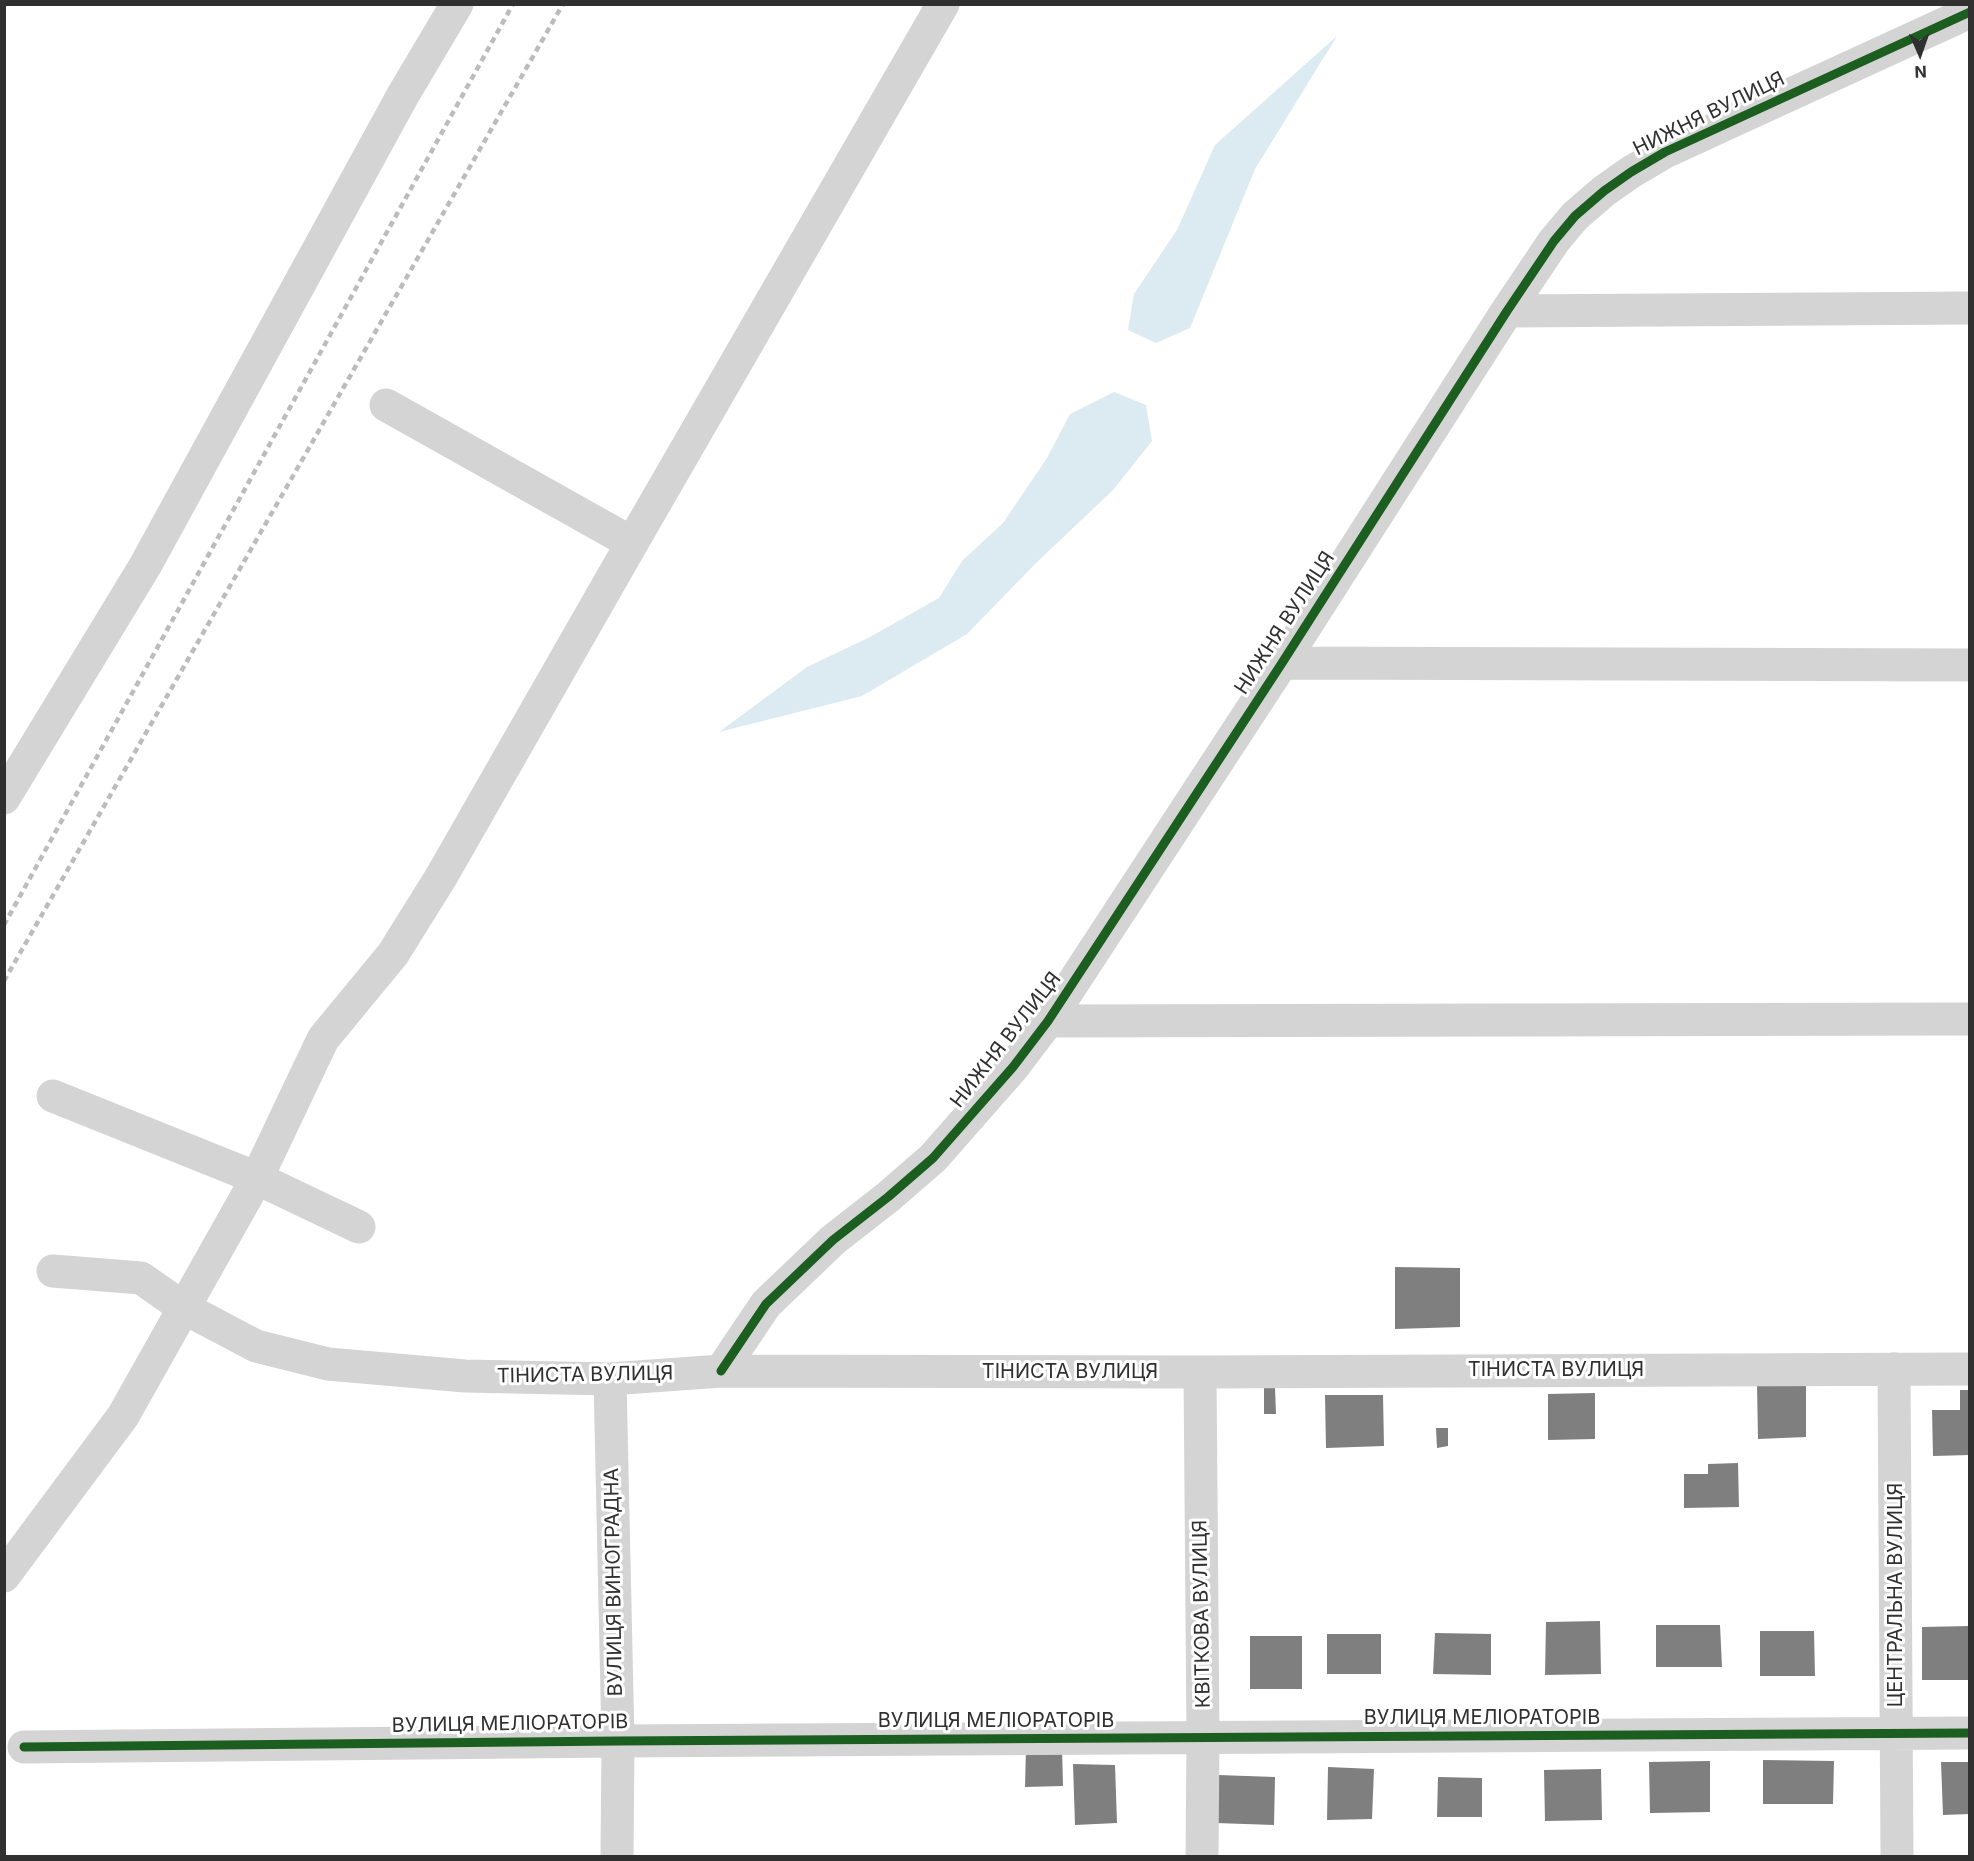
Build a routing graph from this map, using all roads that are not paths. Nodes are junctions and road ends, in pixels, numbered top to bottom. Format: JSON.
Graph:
{"nodes":[{"id":1,"x":457,"y":4,"type":"edge"},
{"id":2,"x":943,"y":4,"type":"edge"},
{"id":3,"x":1970,"y":12,"type":"edge"},
{"id":4,"x":1970,"y":308,"type":"edge"},
{"id":5,"x":1507,"y":311,"type":"junction"},
{"id":6,"x":386,"y":405,"type":"dead end"},
{"id":7,"x":632,"y":543,"type":"junction"},
{"id":8,"x":1282,"y":663,"type":"junction"},
{"id":9,"x":1970,"y":665,"type":"edge"},
{"id":10,"x":4,"y":798,"type":"edge"},
{"id":11,"x":1970,"y":1019,"type":"edge"},
{"id":12,"x":1048,"y":1021,"type":"junction"},
{"id":13,"x":53,"y":1096,"type":"dead end"},
{"id":14,"x":257,"y":1178,"type":"junction"},
{"id":15,"x":359,"y":1227,"type":"dead end"},
{"id":16,"x":53,"y":1271,"type":"dead end"},
{"id":17,"x":184,"y":1308,"type":"junction"},
{"id":18,"x":1894,"y":1369,"type":"junction"},
{"id":19,"x":1970,"y":1369,"type":"edge"},
{"id":20,"x":721,"y":1371,"type":"junction"},
{"id":21,"x":1200,"y":1372,"type":"junction"},
{"id":22,"x":610,"y":1379,"type":"junction"},
{"id":23,"x":4,"y":1576,"type":"edge"},
{"id":24,"x":1970,"y":1733,"type":"edge"},
{"id":25,"x":1898,"y":1734,"type":"junction"},
{"id":26,"x":1203,"y":1738,"type":"junction"},
{"id":27,"x":618,"y":1741,"type":"junction"},
{"id":28,"x":24,"y":1747,"type":"dead end"},
{"id":29,"x":617,"y":1857,"type":"edge"},
{"id":30,"x":1202,"y":1857,"type":"edge"},
{"id":31,"x":1898,"y":1857,"type":"edge"}],
"edges":[{"from":1,"to":10,"type":"street"},
{"from":2,"to":7,"type":"street"},
{"from":3,"to":5,"type":"street","name":"НИЖНЯ ВУЛИЦЯ"},
{"from":4,"to":5,"type":"street"},
{"from":5,"to":8,"type":"street","name":"НИЖНЯ ВУЛИЦЯ"},
{"from":6,"to":7,"type":"street"},
{"from":7,"to":14,"type":"street"},
{"from":8,"to":9,"type":"street"},
{"from":8,"to":12,"type":"street","name":"НИЖНЯ ВУЛИЦЯ"},
{"from":11,"to":12,"type":"street"},
{"from":12,"to":20,"type":"street","name":"НИЖНЯ ВУЛИЦЯ"},
{"from":13,"to":14,"type":"street"},
{"from":14,"to":15,"type":"street"},
{"from":14,"to":17,"type":"street"},
{"from":16,"to":17,"type":"street","name":"ТІНИСТА ВУЛИЦЯ"},
{"from":17,"to":22,"type":"street","name":"ТІНИСТА ВУЛИЦЯ"},
{"from":17,"to":23,"type":"street"},
{"from":18,"to":19,"type":"street","name":"ТІНИСТА ВУЛИЦЯ"},
{"from":18,"to":21,"type":"street","name":"ТІНИСТА ВУЛИЦЯ"},
{"from":18,"to":25,"type":"street","name":"ЦЕНТРАЛЬНА ВУЛИЦЯ"},
{"from":20,"to":21,"type":"street","name":"ТІНИСТА ВУЛИЦЯ"},
{"from":20,"to":22,"type":"street","name":"ТІНИСТА ВУЛИЦЯ"},
{"from":21,"to":26,"type":"street","name":"КВІТКОВА ВУЛИЦЯ"},
{"from":22,"to":27,"type":"street","name":"ВУЛИЦЯ ВИНОГРАДНА"},
{"from":24,"to":25,"type":"street","name":"ВУЛИЦЯ МЕЛІОРАТОРІВ"},
{"from":25,"to":26,"type":"street","name":"ВУЛИЦЯ МЕЛІОРАТОРІВ"},
{"from":25,"to":31,"type":"street","name":"ЦЕНТРАЛЬНА ВУЛИЦЯ"},
{"from":26,"to":27,"type":"street","name":"ВУЛИЦЯ МЕЛІОРАТОРІВ"},
{"from":26,"to":30,"type":"street","name":"КВІТКОВА ВУЛИЦЯ"},
{"from":27,"to":28,"type":"street","name":"ВУЛИЦЯ МЕЛІОРАТОРІВ"},
{"from":27,"to":29,"type":"street","name":"ВУЛИЦЯ ВИНОГРАДНА"}]}
